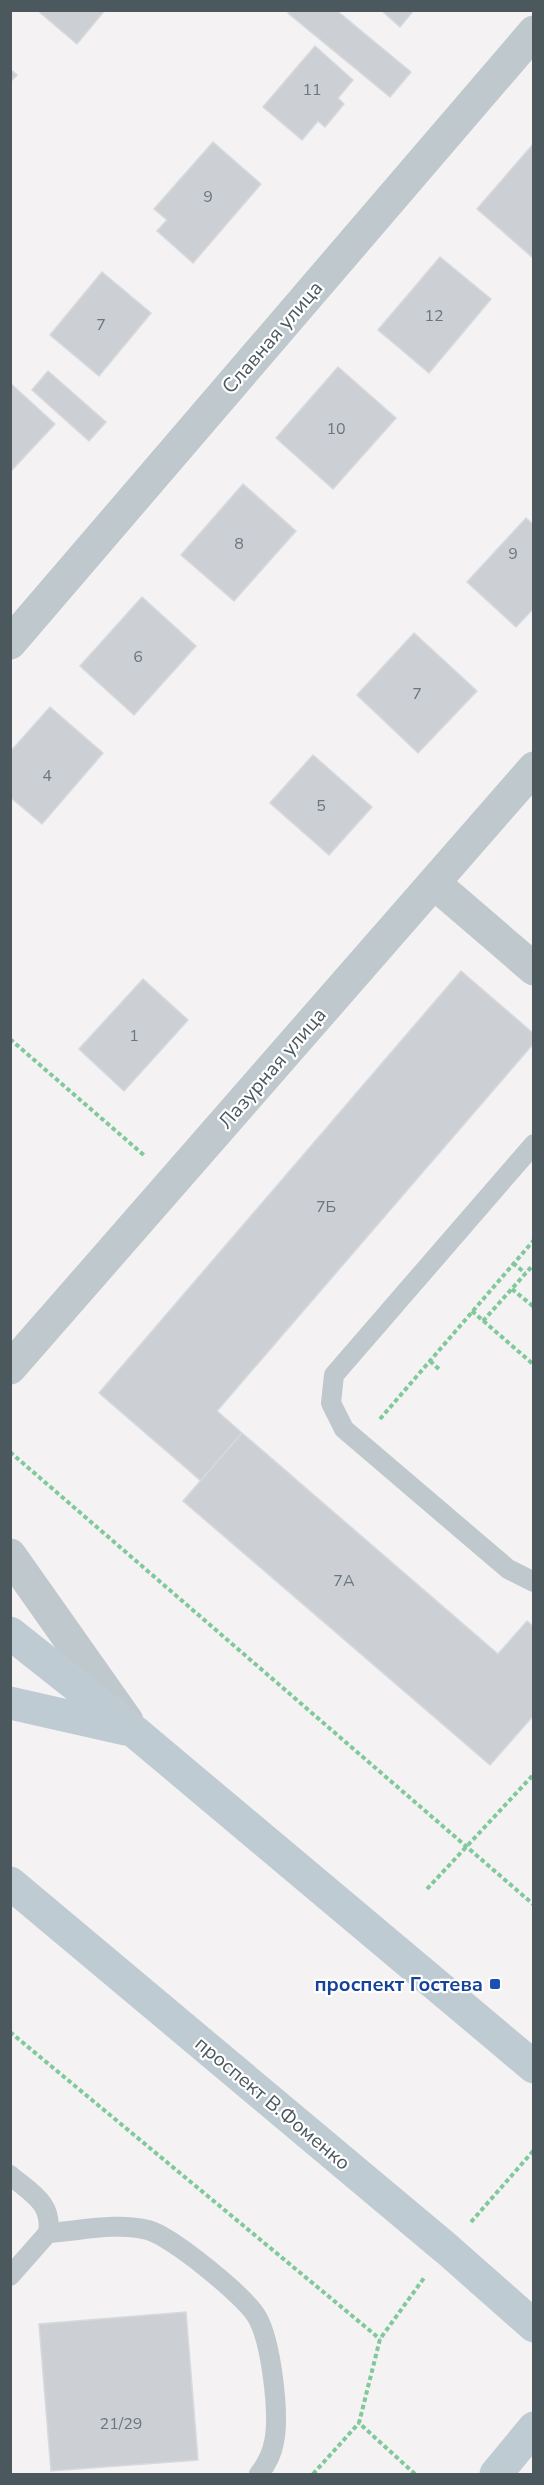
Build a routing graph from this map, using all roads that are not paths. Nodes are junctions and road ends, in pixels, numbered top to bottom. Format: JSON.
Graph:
{"nodes":[{"id":1,"x":534,"y":32,"type":"edge"},
{"id":2,"x":10,"y":643,"type":"edge"},
{"id":3,"x":534,"y":768,"type":"edge"},
{"id":4,"x":434,"y":883,"type":"junction"},
{"id":5,"x":534,"y":969,"type":"edge"},
{"id":6,"x":534,"y":1144,"type":"edge"},
{"id":7,"x":10,"y":1368,"type":"edge"},
{"id":8,"x":10,"y":1555,"type":"edge"},
{"id":9,"x":534,"y":1582,"type":"edge"},
{"id":10,"x":10,"y":1633,"type":"edge"},
{"id":11,"x":10,"y":1703,"type":"edge"},
{"id":12,"x":135,"y":1732,"type":"junction"},
{"id":13,"x":10,"y":1883,"type":"edge"},
{"id":14,"x":534,"y":2067,"type":"edge"},
{"id":15,"x":10,"y":2175,"type":"edge"},
{"id":16,"x":48,"y":2233,"type":"junction"},
{"id":17,"x":10,"y":2276,"type":"edge"},
{"id":18,"x":534,"y":2326,"type":"edge"},
{"id":19,"x":534,"y":2428,"type":"edge"},
{"id":20,"x":259,"y":2475,"type":"edge"},
{"id":21,"x":496,"y":2475,"type":"edge"}],
"edges":[{"from":1,"to":2,"type":"street","name":"Славная улица"},
{"from":3,"to":4,"type":"street","name":"Лазурная улица"},
{"from":4,"to":5,"type":"street"},
{"from":4,"to":7,"type":"street","name":"Лазурная улица"},
{"from":6,"to":9,"type":"lane"},
{"from":8,"to":12,"type":"street"},
{"from":10,"to":12,"type":"main road"},
{"from":11,"to":12,"type":"main road"},
{"from":12,"to":14,"type":"main road"},
{"from":13,"to":18,"type":"main road","name":"проспект В.Фоменко"},
{"from":15,"to":16,"type":"lane"},
{"from":16,"to":17,"type":"lane"},
{"from":16,"to":20,"type":"lane"},
{"from":19,"to":21,"type":"main road"}]}
